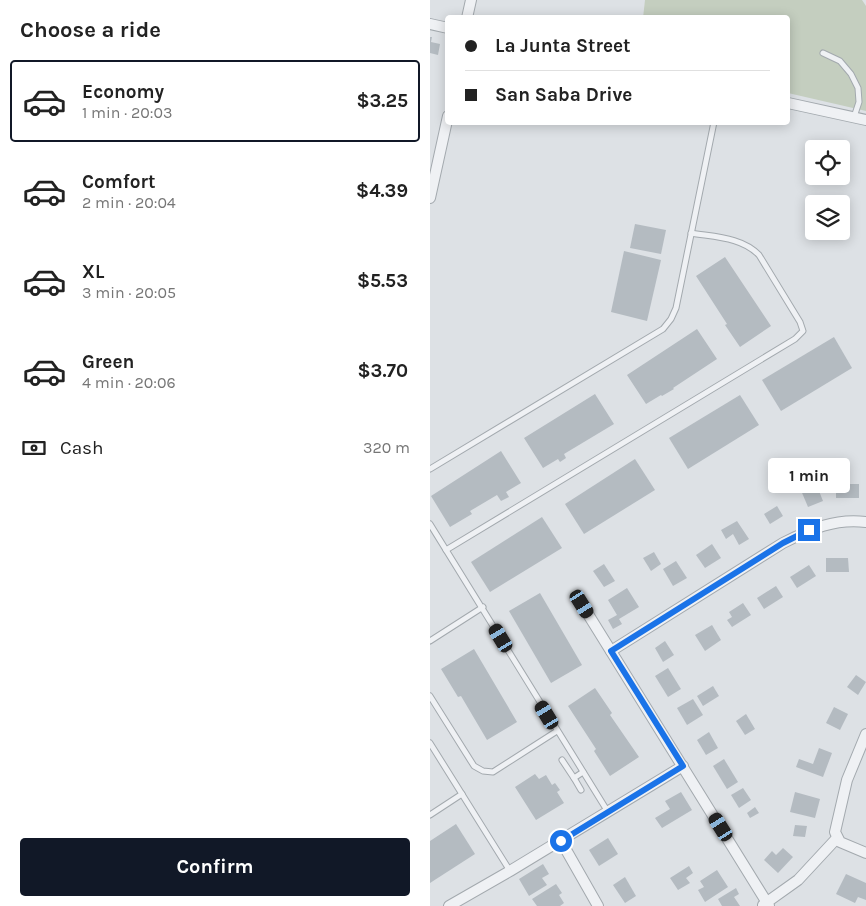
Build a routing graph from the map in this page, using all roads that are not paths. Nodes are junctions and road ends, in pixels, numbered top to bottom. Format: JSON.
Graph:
{"nodes":[{"id":1,"x":471,"y":0,"type":"edge"},
{"id":2,"x":468,"y":15,"type":"edge"},
{"id":3,"x":430,"y":24,"type":"edge"},
{"id":4,"x":445,"y":27,"type":"edge"},
{"id":5,"x":823,"y":53,"type":"dead end"},
{"id":6,"x":790,"y":103,"type":"edge"},
{"id":7,"x":854,"y":118,"type":"junction"},
{"id":8,"x":866,"y":120,"type":"edge"},
{"id":9,"x":446,"y":125,"type":"edge"},
{"id":10,"x":713,"y":125,"type":"edge"},
{"id":11,"x":430,"y":198,"type":"edge"},
{"id":12,"x":691,"y":233,"type":"junction"},
{"id":13,"x":430,"y":469,"type":"edge"},
{"id":14,"x":866,"y":522,"type":"edge"},
{"id":15,"x":430,"y":524,"type":"edge"},
{"id":16,"x":446,"y":550,"type":"junction"},
{"id":17,"x":578,"y":598,"type":"dead end"},
{"id":18,"x":483,"y":607,"type":"junction"},
{"id":19,"x":430,"y":641,"type":"edge"},
{"id":20,"x":611,"y":651,"type":"junction"},
{"id":21,"x":430,"y":696,"type":"edge"},
{"id":22,"x":557,"y":731,"type":"junction"},
{"id":23,"x":866,"y":734,"type":"edge"},
{"id":24,"x":430,"y":743,"type":"edge"},
{"id":25,"x":562,"y":760,"type":"dead end"},
{"id":26,"x":683,"y":766,"type":"junction"},
{"id":27,"x":583,"y":772,"type":"junction"},
{"id":28,"x":574,"y":778,"type":"junction"},
{"id":29,"x":581,"y":790,"type":"dead end"},
{"id":30,"x":462,"y":794,"type":"junction"},
{"id":31,"x":608,"y":812,"type":"junction"},
{"id":32,"x":430,"y":815,"type":"edge"},
{"id":33,"x":837,"y":838,"type":"junction"},
{"id":34,"x":561,"y":841,"type":"junction"},
{"id":35,"x":866,"y":853,"type":"edge"},
{"id":36,"x":510,"y":871,"type":"junction"},
{"id":37,"x":766,"y":905,"type":"edge"},
{"id":38,"x":449,"y":906,"type":"edge"},
{"id":39,"x":598,"y":906,"type":"edge"}],
"edges":[{"from":1,"to":2,"type":"street"},
{"from":3,"to":4,"type":"street"},
{"from":5,"to":7,"type":"lane"},
{"from":6,"to":7,"type":"street"},
{"from":7,"to":8,"type":"street"},
{"from":9,"to":11,"type":"street"},
{"from":10,"to":12,"type":"lane"},
{"from":12,"to":13,"type":"lane"},
{"from":12,"to":16,"type":"lane"},
{"from":14,"to":20,"type":"street"},
{"from":15,"to":16,"type":"lane"},
{"from":16,"to":18,"type":"lane"},
{"from":17,"to":20,"type":"street"},
{"from":18,"to":19,"type":"lane"},
{"from":18,"to":22,"type":"lane"},
{"from":20,"to":26,"type":"street"},
{"from":21,"to":22,"type":"lane"},
{"from":22,"to":27,"type":"lane"},
{"from":23,"to":33,"type":"street"},
{"from":24,"to":30,"type":"lane"},
{"from":25,"to":28,"type":"lane"},
{"from":26,"to":31,"type":"street"},
{"from":26,"to":37,"type":"street"},
{"from":27,"to":28,"type":"lane"},
{"from":27,"to":31,"type":"lane"},
{"from":28,"to":29,"type":"lane"},
{"from":30,"to":32,"type":"lane"},
{"from":30,"to":36,"type":"lane"},
{"from":31,"to":34,"type":"street"},
{"from":33,"to":35,"type":"street"},
{"from":33,"to":37,"type":"street"},
{"from":34,"to":36,"type":"street"},
{"from":34,"to":39,"type":"street"},
{"from":36,"to":38,"type":"street"}]}
